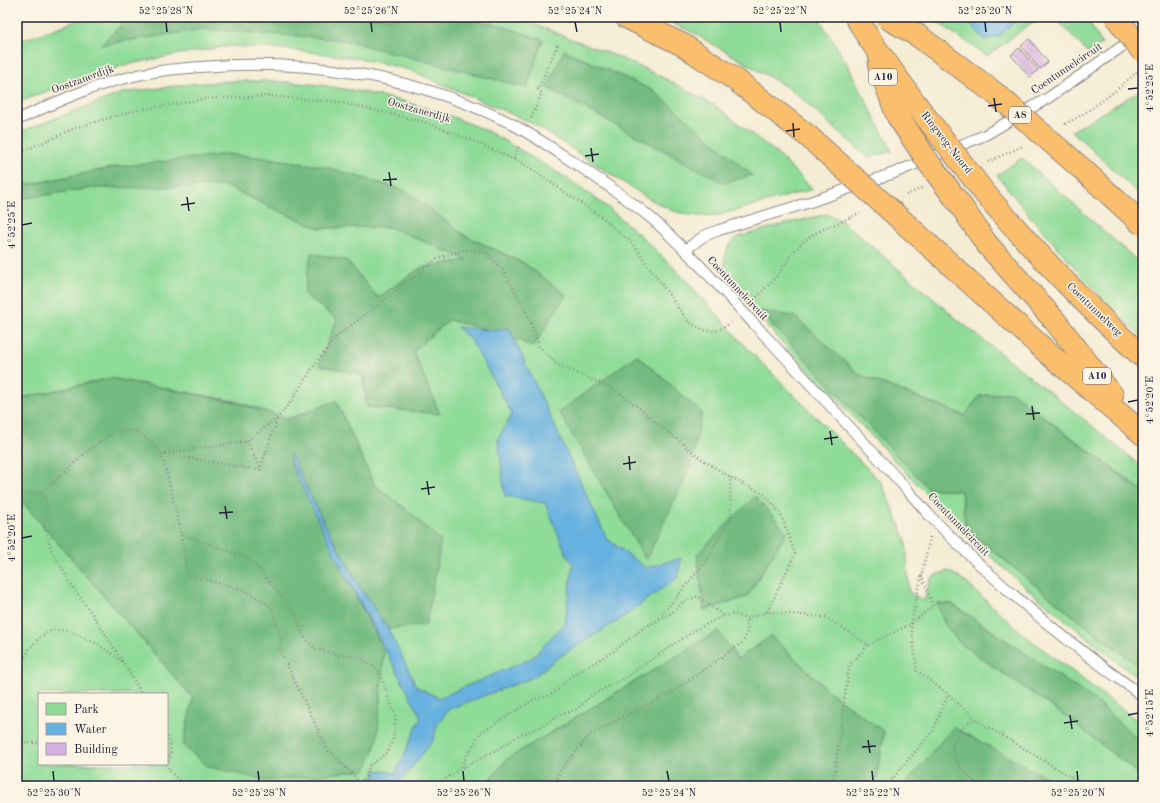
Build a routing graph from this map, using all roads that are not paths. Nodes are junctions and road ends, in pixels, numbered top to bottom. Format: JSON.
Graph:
{"nodes":[{"id":1,"x":626,"y":17,"type":"edge"},
{"id":2,"x":856,"y":17,"type":"edge"},
{"id":3,"x":886,"y":17,"type":"edge"},
{"id":4,"x":1116,"y":17,"type":"edge"},
{"id":5,"x":1143,"y":30,"type":"edge"},
{"id":6,"x":1143,"y":52,"type":"edge"},
{"id":7,"x":906,"y":109,"type":"junction"},
{"id":8,"x":17,"y":120,"type":"edge"},
{"id":9,"x":1143,"y":225,"type":"edge"},
{"id":10,"x":685,"y":250,"type":"junction"},
{"id":11,"x":1045,"y":262,"type":"joint"},
{"id":12,"x":1143,"y":357,"type":"edge"},
{"id":13,"x":1140,"y":432,"type":"edge"},
{"id":14,"x":1143,"y":696,"type":"edge"}],
"edges":[{"from":1,"to":13,"type":"highway","bridge":true},
{"from":2,"to":7,"type":"highway","name":"Ringweg-Noord","number":"A10"},
{"from":3,"to":9,"type":"highway","number":"A8","bridge":true},
{"from":4,"to":6,"type":"highway","bridge":true},
{"from":5,"to":10,"type":"lane","name":"Coentunnelcircuit"},
{"from":7,"to":11,"type":"highway","name":"Ringweg-Noord","number":"A10","bridge":true},
{"from":7,"to":13,"type":"highway","number":"A10","bridge":true},
{"from":8,"to":10,"type":"lane","name":"Oostzanerdijk"},
{"from":10,"to":14,"type":"lane","name":"Coentunnelcircuit"},
{"from":11,"to":12,"type":"highway","name":"Coentunnelweg","number":"A10"}]}
